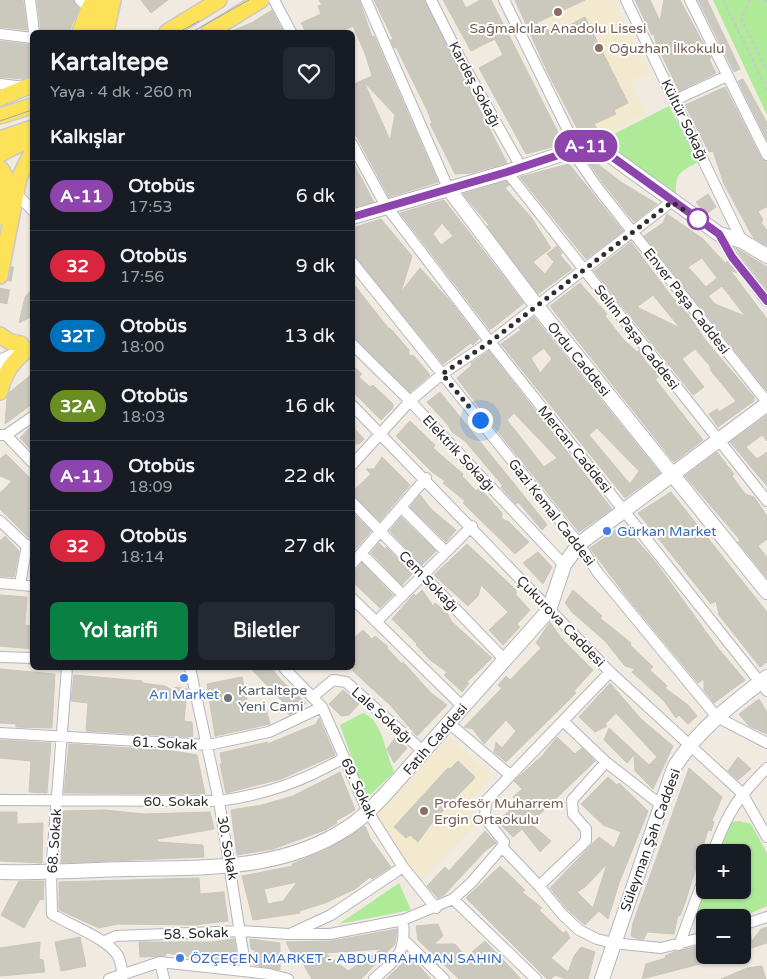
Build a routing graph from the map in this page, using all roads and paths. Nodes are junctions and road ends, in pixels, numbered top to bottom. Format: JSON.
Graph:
{"nodes":[{"id":1,"x":30,"y":0,"type":"edge"},
{"id":2,"x":113,"y":0,"type":"edge"},
{"id":3,"x":219,"y":0,"type":"edge"},
{"id":4,"x":261,"y":0,"type":"edge"},
{"id":5,"x":274,"y":0,"type":"edge"},
{"id":6,"x":366,"y":0,"type":"edge"},
{"id":7,"x":432,"y":0,"type":"edge"},
{"id":8,"x":504,"y":0,"type":"edge"},
{"id":9,"x":626,"y":0,"type":"edge"},
{"id":10,"x":690,"y":0,"type":"edge"},
{"id":11,"x":722,"y":0,"type":"edge"},
{"id":12,"x":750,"y":0,"type":"edge"},
{"id":13,"x":91,"y":2,"type":"edge"},
{"id":14,"x":34,"y":30,"type":"edge"},
{"id":15,"x":81,"y":30,"type":"edge"},
{"id":16,"x":93,"y":30,"type":"edge"},
{"id":17,"x":106,"y":30,"type":"edge"},
{"id":18,"x":170,"y":30,"type":"edge"},
{"id":19,"x":213,"y":30,"type":"edge"},
{"id":20,"x":291,"y":30,"type":"edge"},
{"id":21,"x":0,"y":34,"type":"edge"},
{"id":22,"x":30,"y":38,"type":"edge"},
{"id":23,"x":767,"y":70,"type":"edge"},
{"id":24,"x":727,"y":76,"type":"junction"},
{"id":25,"x":0,"y":84,"type":"edge"},
{"id":26,"x":30,"y":86,"type":"edge"},
{"id":27,"x":767,"y":89,"type":"edge"},
{"id":28,"x":0,"y":98,"type":"edge"},
{"id":29,"x":675,"y":100,"type":"junction"},
{"id":30,"x":30,"y":107,"type":"edge"},
{"id":31,"x":0,"y":116,"type":"edge"},
{"id":32,"x":30,"y":129,"type":"edge"},
{"id":33,"x":0,"y":139,"type":"edge"},
{"id":34,"x":30,"y":139,"type":"edge"},
{"id":35,"x":355,"y":149,"type":"edge"},
{"id":36,"x":575,"y":150,"type":"junction"},
{"id":37,"x":0,"y":154,"type":"edge"},
{"id":38,"x":30,"y":155,"type":"edge"},
{"id":39,"x":767,"y":155,"type":"edge"},
{"id":40,"x":0,"y":168,"type":"edge"},
{"id":41,"x":521,"y":168,"type":"junction"},
{"id":42,"x":507,"y":172,"type":"junction"},
{"id":43,"x":448,"y":188,"type":"junction"},
{"id":44,"x":10,"y":191,"type":"junction"},
{"id":45,"x":672,"y":202,"type":"junction"},
{"id":46,"x":386,"y":206,"type":"junction"},
{"id":47,"x":30,"y":208,"type":"edge"},
{"id":48,"x":355,"y":216,"type":"edge"},
{"id":49,"x":0,"y":228,"type":"edge"},
{"id":50,"x":633,"y":233,"type":"junction"},
{"id":51,"x":719,"y":234,"type":"junction"},
{"id":52,"x":742,"y":241,"type":"junction"},
{"id":53,"x":767,"y":256,"type":"edge"},
{"id":54,"x":355,"y":266,"type":"edge"},
{"id":55,"x":584,"y":270,"type":"junction"},
{"id":56,"x":0,"y":276,"type":"tunnel mouth"},
{"id":57,"x":767,"y":301,"type":"edge"},
{"id":58,"x":536,"y":305,"type":"junction"},
{"id":59,"x":0,"y":335,"type":"edge"},
{"id":60,"x":490,"y":342,"type":"junction"},
{"id":61,"x":28,"y":345,"type":"edge"},
{"id":62,"x":355,"y":347,"type":"edge"},
{"id":63,"x":0,"y":352,"type":"edge"},
{"id":64,"x":0,"y":362,"type":"edge"},
{"id":65,"x":442,"y":374,"type":"junction"},
{"id":66,"x":0,"y":392,"type":"edge"},
{"id":67,"x":410,"y":401,"type":"junction"},
{"id":68,"x":767,"y":403,"type":"edge"},
{"id":69,"x":355,"y":408,"type":"edge"},
{"id":70,"x":30,"y":418,"type":"edge"},
{"id":71,"x":381,"y":433,"type":"junction"},
{"id":72,"x":3,"y":435,"type":"edge"},
{"id":73,"x":719,"y":441,"type":"junction"},
{"id":74,"x":30,"y":460,"type":"edge"},
{"id":75,"x":355,"y":462,"type":"edge"},
{"id":76,"x":672,"y":475,"type":"junction"},
{"id":77,"x":426,"y":478,"type":"junction"},
{"id":78,"x":767,"y":502,"type":"edge"},
{"id":79,"x":355,"y":505,"type":"edge"},
{"id":80,"x":401,"y":507,"type":"junction"},
{"id":81,"x":626,"y":511,"type":"junction"},
{"id":82,"x":0,"y":521,"type":"edge"},
{"id":83,"x":472,"y":526,"type":"junction"},
{"id":84,"x":381,"y":531,"type":"junction"},
{"id":85,"x":579,"y":544,"type":"junction"},
{"id":86,"x":30,"y":548,"type":"edge"},
{"id":87,"x":446,"y":552,"type":"junction"},
{"id":88,"x":362,"y":554,"type":"junction"},
{"id":89,"x":355,"y":561,"type":"edge"},
{"id":90,"x":564,"y":565,"type":"junction"},
{"id":91,"x":424,"y":574,"type":"junction"},
{"id":92,"x":0,"y":584,"type":"edge"},
{"id":93,"x":20,"y":584,"type":"junction"},
{"id":94,"x":30,"y":586,"type":"edge"},
{"id":95,"x":767,"y":592,"type":"edge"},
{"id":96,"x":403,"y":595,"type":"junction"},
{"id":97,"x":355,"y":601,"type":"edge"},
{"id":98,"x":549,"y":610,"type":"junction"},
{"id":99,"x":376,"y":622,"type":"junction"},
{"id":100,"x":0,"y":657,"type":"edge"},
{"id":101,"x":30,"y":658,"type":"edge"},
{"id":102,"x":505,"y":660,"type":"junction"},
{"id":103,"x":67,"y":670,"type":"edge"},
{"id":104,"x":190,"y":670,"type":"edge"},
{"id":105,"x":286,"y":670,"type":"edge"},
{"id":106,"x":610,"y":672,"type":"junction"},
{"id":107,"x":765,"y":683,"type":"edge"},
{"id":108,"x":314,"y":696,"type":"junction"},
{"id":109,"x":322,"y":707,"type":"junction"},
{"id":110,"x":464,"y":707,"type":"junction"},
{"id":111,"x":717,"y":717,"type":"junction"},
{"id":112,"x":563,"y":721,"type":"junction"},
{"id":113,"x":450,"y":724,"type":"junction"},
{"id":114,"x":0,"y":733,"type":"edge"},
{"id":115,"x":62,"y":737,"type":"junction"},
{"id":116,"x":767,"y":743,"type":"edge"},
{"id":117,"x":208,"y":745,"type":"junction"},
{"id":118,"x":688,"y":745,"type":"junction"},
{"id":119,"x":424,"y":752,"type":"junction"},
{"id":120,"x":344,"y":758,"type":"junction"},
{"id":121,"x":606,"y":762,"type":"junction"},
{"id":122,"x":767,"y":768,"type":"edge"},
{"id":123,"x":510,"y":775,"type":"junction"},
{"id":124,"x":742,"y":793,"type":"junction"},
{"id":125,"x":57,"y":799,"type":"junction"},
{"id":126,"x":0,"y":800,"type":"edge"},
{"id":127,"x":219,"y":801,"type":"junction"},
{"id":128,"x":661,"y":805,"type":"junction"},
{"id":129,"x":368,"y":812,"type":"junction"},
{"id":130,"x":767,"y":837,"type":"edge"},
{"id":131,"x":717,"y":844,"type":"edge"},
{"id":132,"x":502,"y":847,"type":"junction"},
{"id":133,"x":231,"y":866,"type":"junction"},
{"id":134,"x":403,"y":867,"type":"junction"},
{"id":135,"x":0,"y":872,"type":"edge"},
{"id":136,"x":51,"y":873,"type":"junction"},
{"id":137,"x":539,"y":886,"type":"junction"},
{"id":138,"x":454,"y":899,"type":"junction"},
{"id":139,"x":696,"y":899,"type":"edge"},
{"id":140,"x":436,"y":908,"type":"junction"},
{"id":141,"x":767,"y":917,"type":"edge"},
{"id":142,"x":404,"y":920,"type":"junction"},
{"id":143,"x":751,"y":922,"type":"edge"},
{"id":144,"x":241,"y":931,"type":"junction"},
{"id":145,"x":288,"y":934,"type":"junction"},
{"id":146,"x":696,"y":940,"type":"edge"},
{"id":147,"x":105,"y":941,"type":"junction"},
{"id":148,"x":405,"y":941,"type":"junction"},
{"id":149,"x":613,"y":943,"type":"junction"},
{"id":150,"x":679,"y":945,"type":"junction"},
{"id":151,"x":160,"y":962,"type":"junction"},
{"id":152,"x":246,"y":971,"type":"junction"},
{"id":153,"x":123,"y":976,"type":"junction"},
{"id":154,"x":109,"y":979,"type":"edge"},
{"id":155,"x":164,"y":979,"type":"edge"},
{"id":156,"x":288,"y":979,"type":"edge"},
{"id":157,"x":374,"y":979,"type":"edge"},
{"id":158,"x":444,"y":979,"type":"edge"},
{"id":159,"x":536,"y":979,"type":"edge"},
{"id":160,"x":602,"y":979,"type":"edge"}],
"edges":[{"from":1,"to":14,"type":"street"},
{"from":2,"to":17,"type":"main road"},
{"from":3,"to":18,"type":"main road"},
{"from":4,"to":19,"type":"main road"},
{"from":5,"to":20,"type":"street"},
{"from":6,"to":43,"type":"street","name":"Ordu Caddesi"},
{"from":7,"to":41,"type":"street","name":"Kardeş Sokağı"},
{"from":8,"to":36,"type":"street","name":"Enver Paşa Caddesi"},
{"from":9,"to":29,"type":"street","name":"Kültür Sokağı"},
{"from":10,"to":24,"type":"street"},
{"from":11,"to":27,"type":"path"},
{"from":12,"to":23,"type":"path"},
{"from":13,"to":15,"type":"main road"},
{"from":13,"to":16,"type":"main road"},
{"from":21,"to":22,"type":"street"},
{"from":24,"to":29,"type":"street"},
{"from":24,"to":39,"type":"street"},
{"from":25,"to":26,"type":"street"},
{"from":26,"to":28,"type":"main road"},
{"from":29,"to":52,"type":"street","name":"Kültür Sokağı"},
{"from":30,"to":31,"type":"main road"},
{"from":32,"to":33,"type":"main road"},
{"from":34,"to":37,"type":"main road"},
{"from":35,"to":46,"type":"street","name":"Mercan Caddesi"},
{"from":36,"to":41,"type":"street"},
{"from":36,"to":45,"type":"street"},
{"from":36,"to":50,"type":"street","name":"Enver Paşa Caddesi"},
{"from":38,"to":44,"type":"main road"},
{"from":40,"to":44,"type":"main road"},
{"from":41,"to":42,"type":"street"},
{"from":42,"to":43,"type":"street"},
{"from":42,"to":55,"type":"street","name":"Selim Paşa Caddesi"},
{"from":43,"to":46,"type":"street"},
{"from":43,"to":58,"type":"street","name":"Ordu Caddesi"},
{"from":44,"to":47,"type":"street"},
{"from":44,"to":49,"type":"main road"},
{"from":44,"to":56,"type":"main road"},
{"from":45,"to":50,"type":"street"},
{"from":45,"to":51,"type":"street"},
{"from":46,"to":48,"type":"street"},
{"from":46,"to":60,"type":"street","name":"Mercan Caddesi"},
{"from":50,"to":55,"type":"street"},
{"from":50,"to":68,"type":"street","name":"Enver Paşa Caddesi"},
{"from":51,"to":52,"type":"street"},
{"from":51,"to":57,"type":"street"},
{"from":52,"to":53,"type":"street"},
{"from":54,"to":65,"type":"street","name":"Gazi Kemal Caddesi"},
{"from":55,"to":58,"type":"street"},
{"from":55,"to":73,"type":"street","name":"Selim Paşa Caddesi"},
{"from":58,"to":60,"type":"street"},
{"from":58,"to":76,"type":"street","name":"Ordu Caddesi"},
{"from":59,"to":61,"type":"main road"},
{"from":60,"to":65,"type":"street"},
{"from":60,"to":81,"type":"street","name":"Mercan Caddesi"},
{"from":61,"to":63,"type":"street"},
{"from":61,"to":64,"type":"street"},
{"from":61,"to":66,"type":"main road"},
{"from":62,"to":67,"type":"street","name":"Elektrik Sokağı"},
{"from":65,"to":67,"type":"street"},
{"from":65,"to":85,"type":"street","name":"Gazi Kemal Caddesi"},
{"from":67,"to":71,"type":"street"},
{"from":67,"to":90,"type":"street","name":"Elektrik Sokağı"},
{"from":68,"to":73,"type":"street","name":"Fatih Caddesi"},
{"from":69,"to":71,"type":"street","name":"Çukurova Caddesi"},
{"from":70,"to":72,"type":"street"},
{"from":71,"to":75,"type":"street"},
{"from":71,"to":77,"type":"street","name":"Çukurova Caddesi"},
{"from":72,"to":74,"type":"street"},
{"from":73,"to":76,"type":"street","name":"Fatih Caddesi"},
{"from":73,"to":78,"type":"street","name":"Selim Paşa Caddesi"},
{"from":76,"to":81,"type":"street","name":"Fatih Caddesi"},
{"from":76,"to":95,"type":"street","name":"Ordu Caddesi"},
{"from":77,"to":80,"type":"street"},
{"from":77,"to":83,"type":"street","name":"Çukurova Caddesi"},
{"from":79,"to":84,"type":"street","name":"Cem Sokağı"},
{"from":80,"to":84,"type":"street"},
{"from":80,"to":87,"type":"street"},
{"from":81,"to":85,"type":"street","name":"Fatih Caddesi"},
{"from":81,"to":107,"type":"street","name":"Mercan Caddesi"},
{"from":82,"to":86,"type":"street"},
{"from":83,"to":87,"type":"street"},
{"from":83,"to":98,"type":"street","name":"Çukurova Caddesi"},
{"from":84,"to":88,"type":"street"},
{"from":84,"to":91,"type":"street","name":"Cem Sokağı"},
{"from":85,"to":90,"type":"street","name":"Fatih Caddesi"},
{"from":85,"to":111,"type":"street","name":"Gazi Kemal Caddesi"},
{"from":86,"to":93,"type":"street"},
{"from":87,"to":91,"type":"street"},
{"from":88,"to":89,"type":"street"},
{"from":88,"to":96,"type":"street"},
{"from":90,"to":98,"type":"street","name":"Fatih Caddesi"},
{"from":91,"to":96,"type":"street"},
{"from":91,"to":102,"type":"street","name":"Cem Sokağı"},
{"from":92,"to":93,"type":"street"},
{"from":93,"to":94,"type":"street"},
{"from":96,"to":99,"type":"street"},
{"from":97,"to":99,"type":"street"},
{"from":98,"to":102,"type":"street","name":"Fatih Caddesi"},
{"from":98,"to":106,"type":"street","name":"Çukurova Caddesi"},
{"from":99,"to":110,"type":"street"},
{"from":100,"to":101,"type":"street"},
{"from":102,"to":110,"type":"street","name":"Fatih Caddesi"},
{"from":103,"to":115,"type":"street","name":"68. Sokak"},
{"from":104,"to":117,"type":"street","name":"30. Sokak"},
{"from":105,"to":108,"type":"street","name":"69. Sokak"},
{"from":106,"to":112,"type":"street"},
{"from":106,"to":118,"type":"street","name":"Çukurova Caddesi"},
{"from":107,"to":111,"type":"street","name":"Süleyman Şah Caddesi"},
{"from":108,"to":109,"type":"street","name":"69. Sokak"},
{"from":108,"to":119,"type":"street","name":"Lale Sokağı"},
{"from":109,"to":117,"type":"street","name":"61. Sokak"},
{"from":109,"to":120,"type":"street","name":"69. Sokak"},
{"from":110,"to":113,"type":"street","name":"Fatih Caddesi"},
{"from":111,"to":116,"type":"street","name":"Gazi Kemal Caddesi"},
{"from":111,"to":118,"type":"street","name":"Süleyman Şah Caddesi"},
{"from":112,"to":121,"type":"street"},
{"from":112,"to":123,"type":"street"},
{"from":113,"to":119,"type":"street","name":"Fatih Caddesi"},
{"from":113,"to":123,"type":"street"},
{"from":114,"to":115,"type":"street","name":"61. Sokak"},
{"from":115,"to":117,"type":"street","name":"61. Sokak"},
{"from":115,"to":125,"type":"street","name":"68. Sokak"},
{"from":117,"to":127,"type":"street","name":"30. Sokak"},
{"from":118,"to":124,"type":"street","name":"Çukurova Caddesi"},
{"from":118,"to":128,"type":"street","name":"Süleyman Şah Caddesi"},
{"from":119,"to":129,"type":"street","name":"Fatih Caddesi"},
{"from":120,"to":127,"type":"street","name":"60. Sokak"},
{"from":120,"to":129,"type":"street","name":"69. Sokak"},
{"from":121,"to":128,"type":"street"},
{"from":121,"to":137,"type":"street"},
{"from":122,"to":124,"type":"street"},
{"from":123,"to":132,"type":"street"},
{"from":124,"to":130,"type":"street","name":"Çukurova Caddesi"},
{"from":124,"to":131,"type":"street"},
{"from":125,"to":126,"type":"street","name":"60. Sokak"},
{"from":125,"to":127,"type":"street","name":"60. Sokak"},
{"from":125,"to":136,"type":"street","name":"68. Sokak"},
{"from":127,"to":133,"type":"street","name":"30. Sokak"},
{"from":128,"to":149,"type":"street","name":"Süleyman Şah Caddesi"},
{"from":129,"to":133,"type":"street","name":"Fatih Caddesi"},
{"from":129,"to":134,"type":"street","name":"69. Sokak"},
{"from":132,"to":137,"type":"street"},
{"from":132,"to":138,"type":"street","name":"58. Sokak"},
{"from":133,"to":136,"type":"street","name":"Fatih Caddesi"},
{"from":133,"to":144,"type":"street","name":"30. Sokak"},
{"from":134,"to":140,"type":"street","name":"69. Sokak"},
{"from":134,"to":145,"type":"street","name":"58. Sokak"},
{"from":135,"to":136,"type":"street","name":"Fatih Caddesi"},
{"from":136,"to":147,"type":"street","name":"68. Sokak"},
{"from":137,"to":149,"type":"street"},
{"from":138,"to":140,"type":"street","name":"58. Sokak"},
{"from":138,"to":159,"type":"street"},
{"from":139,"to":150,"type":"street"},
{"from":140,"to":142,"type":"street","name":"58. Sokak"},
{"from":141,"to":143,"type":"street"},
{"from":142,"to":145,"type":"street","name":"58. Sokak"},
{"from":142,"to":148,"type":"street"},
{"from":144,"to":145,"type":"street","name":"58. Sokak"},
{"from":144,"to":147,"type":"street","name":"58. Sokak"},
{"from":144,"to":152,"type":"street","name":"30. Sokak"},
{"from":146,"to":150,"type":"street"},
{"from":147,"to":153,"type":"street","name":"68. Sokak"},
{"from":148,"to":157,"type":"street"},
{"from":148,"to":158,"type":"street"},
{"from":149,"to":150,"type":"street"},
{"from":149,"to":160,"type":"street","name":"Süleyman Şah Caddesi"},
{"from":151,"to":152,"type":"street"},
{"from":151,"to":153,"type":"street"},
{"from":151,"to":155,"type":"street"},
{"from":152,"to":156,"type":"street"},
{"from":153,"to":154,"type":"street"}]}
